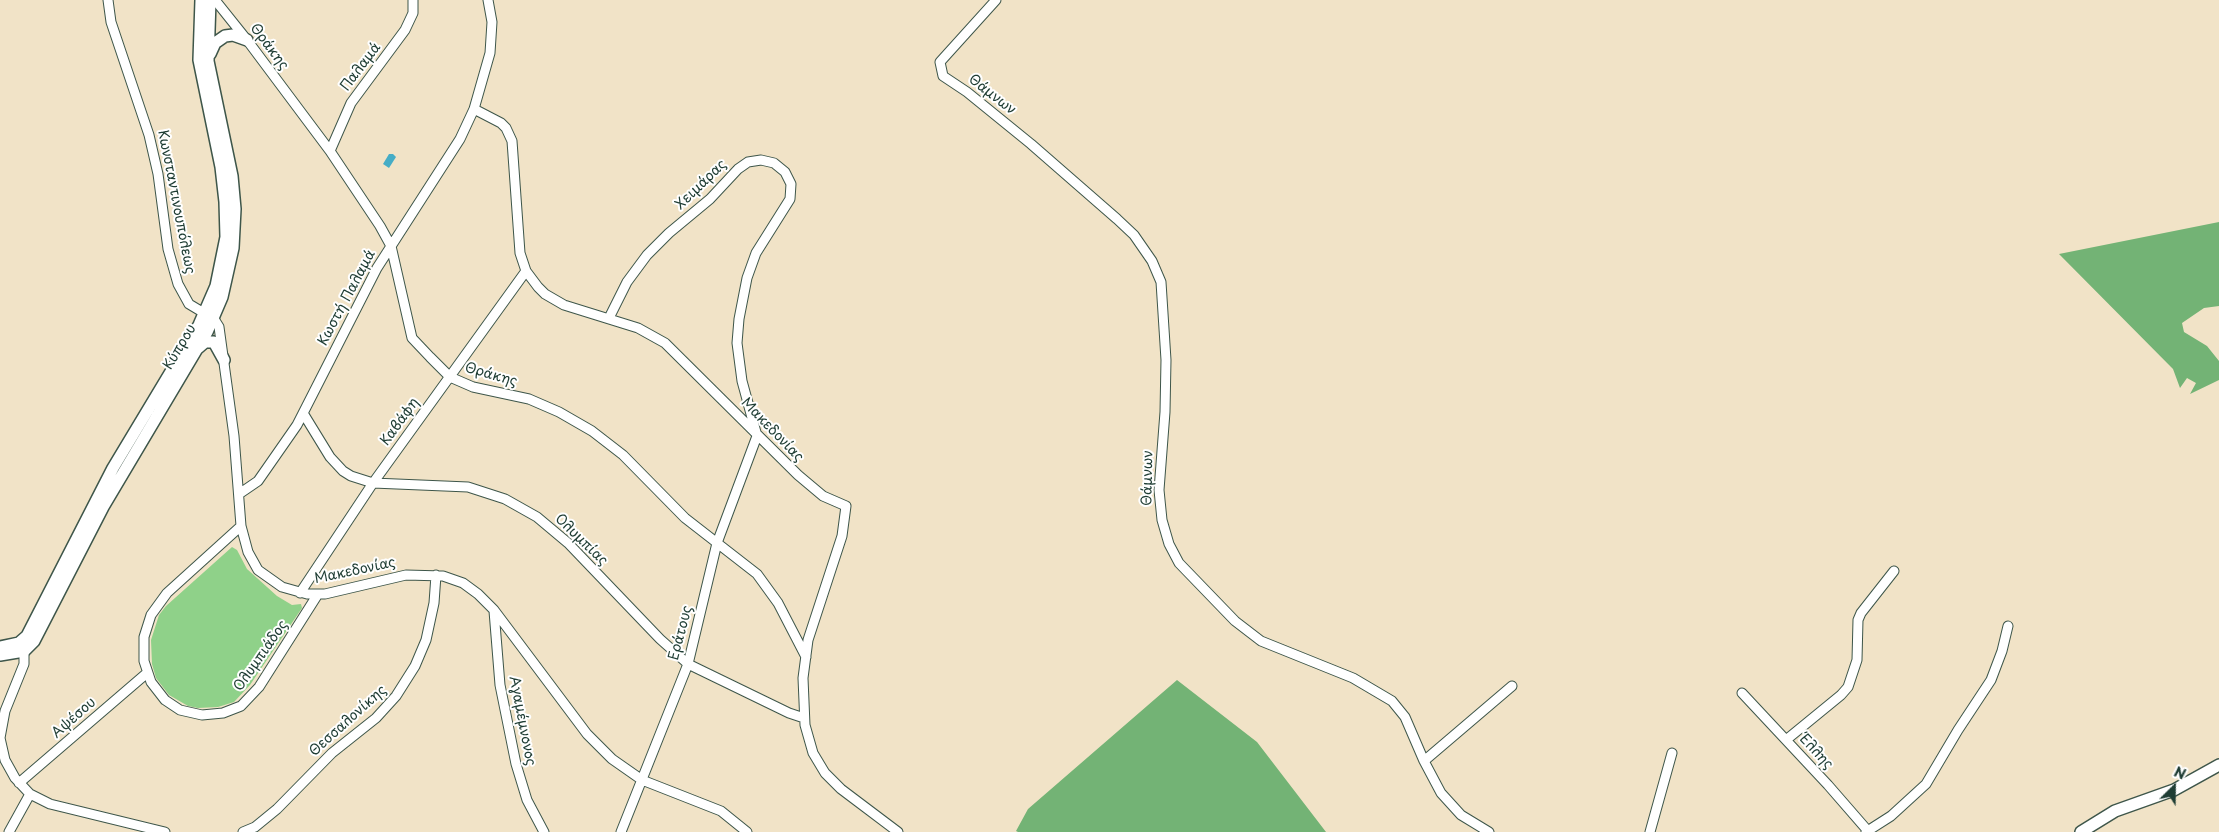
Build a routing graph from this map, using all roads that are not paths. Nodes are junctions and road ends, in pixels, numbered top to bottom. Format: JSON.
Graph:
{"nodes":[{"id":1,"x":108,"y":0,"type":"edge"},
{"id":2,"x":201,"y":0,"type":"edge"},
{"id":3,"x":210,"y":0,"type":"edge"},
{"id":4,"x":215,"y":0,"type":"edge"},
{"id":5,"x":413,"y":0,"type":"edge"},
{"id":6,"x":488,"y":0,"type":"edge"},
{"id":7,"x":996,"y":0,"type":"edge"},
{"id":8,"x":247,"y":40,"type":"junction"},
{"id":9,"x":208,"y":61,"type":"junction"},
{"id":10,"x":474,"y":109,"type":"junction"},
{"id":11,"x":330,"y":151,"type":"junction"},
{"id":12,"x":390,"y":246,"type":"junction"},
{"id":13,"x":526,"y":271,"type":"junction"},
{"id":14,"x":209,"y":317,"type":"junction"},
{"id":15,"x":609,"y":318,"type":"junction"},
{"id":16,"x":198,"y":348,"type":"junction"},
{"id":17,"x":224,"y":360,"type":"junction"},
{"id":18,"x":450,"y":377,"type":"junction"},
{"id":19,"x":303,"y":413,"type":"junction"},
{"id":20,"x":757,"y":436,"type":"junction"},
{"id":21,"x":373,"y":483,"type":"junction"},
{"id":22,"x":239,"y":494,"type":"junction"},
{"id":23,"x":241,"y":526,"type":"junction"},
{"id":24,"x":717,"y":543,"type":"junction"},
{"id":25,"x":1894,"y":571,"type":"dead end"},
{"id":26,"x":436,"y":575,"type":"junction"},
{"id":27,"x":300,"y":593,"type":"junction"},
{"id":28,"x":318,"y":594,"type":"junction"},
{"id":29,"x":494,"y":610,"type":"junction"},
{"id":30,"x":2008,"y":626,"type":"dead end"},
{"id":31,"x":0,"y":647,"type":"edge"},
{"id":32,"x":21,"y":647,"type":"junction"},
{"id":33,"x":0,"y":655,"type":"edge"},
{"id":34,"x":806,"y":657,"type":"junction"},
{"id":35,"x":688,"y":664,"type":"junction"},
{"id":36,"x":147,"y":673,"type":"junction"},
{"id":37,"x":1512,"y":686,"type":"dead end"},
{"id":38,"x":1742,"y":693,"type":"dead end"},
{"id":39,"x":804,"y":718,"type":"junction"},
{"id":40,"x":1786,"y":740,"type":"junction"},
{"id":41,"x":1672,"y":752,"type":"dead end"},
{"id":42,"x":1424,"y":761,"type":"junction"},
{"id":43,"x":2219,"y":765,"type":"edge"},
{"id":44,"x":642,"y":780,"type":"junction"},
{"id":45,"x":19,"y":783,"type":"junction"},
{"id":46,"x":30,"y":794,"type":"junction"},
{"id":47,"x":1867,"y":831,"type":"edge"},
{"id":48,"x":9,"y":832,"type":"edge"},
{"id":49,"x":165,"y":832,"type":"edge"},
{"id":50,"x":243,"y":832,"type":"edge"},
{"id":51,"x":544,"y":832,"type":"edge"},
{"id":52,"x":621,"y":832,"type":"edge"},
{"id":53,"x":747,"y":832,"type":"edge"},
{"id":54,"x":898,"y":832,"type":"edge"},
{"id":55,"x":1489,"y":832,"type":"edge"},
{"id":56,"x":1650,"y":832,"type":"edge"},
{"id":57,"x":2081,"y":832,"type":"edge"}],
"edges":[{"from":1,"to":14,"type":"street","name":"Κωνσταντινουπόλεως"},
{"from":2,"to":14,"type":"main road","name":"Κύπρου"},
{"from":3,"to":9,"type":"main road","name":"Κύπρου"},
{"from":4,"to":8,"type":"street","name":"Θράκης"},
{"from":5,"to":11,"type":"street","name":"Παλαμά"},
{"from":6,"to":10,"type":"street"},
{"from":7,"to":42,"type":"street","name":"Θάμνων"},
{"from":8,"to":9,"type":"main road"},
{"from":8,"to":11,"type":"street","name":"Θράκης"},
{"from":9,"to":14,"type":"main road","name":"Κύπρου"},
{"from":10,"to":12,"type":"street","name":"Κωστή Παλαμά"},
{"from":10,"to":13,"type":"street","name":"Μακεδονίας"},
{"from":11,"to":12,"type":"street","name":"Θράκης"},
{"from":12,"to":18,"type":"street","name":"Θράκης"},
{"from":12,"to":19,"type":"street","name":"Κωστή Παλαμά"},
{"from":13,"to":15,"type":"street","name":"Μακεδονίας"},
{"from":13,"to":18,"type":"street","name":"Καβάφη"},
{"from":14,"to":16,"type":"main road","name":"Κύπρου"},
{"from":14,"to":17,"type":"street","name":"Μακεδονίας"},
{"from":14,"to":32,"type":"main road","name":"Κύπρου"},
{"from":15,"to":20,"type":"street","name":"Μακεδονίας"},
{"from":15,"to":20,"type":"street","name":"Χειμάρας"},
{"from":16,"to":17,"type":"main road"},
{"from":16,"to":32,"type":"main road","name":"Κύπρου"},
{"from":17,"to":22,"type":"street","name":"Μακεδονίας"},
{"from":18,"to":21,"type":"street","name":"Καβάφη"},
{"from":18,"to":24,"type":"street","name":"Θράκης"},
{"from":19,"to":21,"type":"street","name":"Ολυμπίας"},
{"from":19,"to":22,"type":"street","name":"Κωστή Παλαμά"},
{"from":20,"to":24,"type":"street","name":"Εράτους"},
{"from":20,"to":34,"type":"street","name":"Μακεδονίας"},
{"from":21,"to":27,"type":"street","name":"Καβάφη"},
{"from":21,"to":35,"type":"street","name":"Ολυμπίας"},
{"from":22,"to":23,"type":"street","name":"Μακεδονίας"},
{"from":23,"to":27,"type":"street","name":"Μακεδονίας"},
{"from":23,"to":36,"type":"street","name":"Ολυμπιάδος"},
{"from":24,"to":34,"type":"street","name":"Θράκης"},
{"from":24,"to":35,"type":"street","name":"Εράτους"},
{"from":25,"to":40,"type":"street"},
{"from":26,"to":28,"type":"street","name":"Μακεδονίας"},
{"from":26,"to":29,"type":"street","name":"Μακεδονίας"},
{"from":26,"to":50,"type":"street","name":"Θεσσαλονίκης"},
{"from":27,"to":28,"type":"street","name":"Μακεδονίας"},
{"from":28,"to":36,"type":"street","name":"Ολυμπιάδος"},
{"from":29,"to":44,"type":"street","name":"Μακεδονίας"},
{"from":29,"to":51,"type":"street","name":"Αγαμέμνονος"},
{"from":30,"to":47,"type":"street"},
{"from":31,"to":32,"type":"main road"},
{"from":32,"to":33,"type":"main road"},
{"from":32,"to":45,"type":"street"},
{"from":34,"to":39,"type":"street","name":"Μακεδονίας"},
{"from":35,"to":39,"type":"street","name":"Ολυμπίας"},
{"from":35,"to":44,"type":"street","name":"Εράτους"},
{"from":36,"to":45,"type":"street","name":"Αψέσου"},
{"from":37,"to":42,"type":"street"},
{"from":38,"to":40,"type":"street","name":"Έλλης"},
{"from":39,"to":54,"type":"street","name":"Μακεδονίας"},
{"from":40,"to":47,"type":"street","name":"Έλλης"},
{"from":41,"to":56,"type":"street"},
{"from":42,"to":55,"type":"street","name":"Θάμνων"},
{"from":43,"to":57,"type":"main road"},
{"from":44,"to":52,"type":"street","name":"Εράτους"},
{"from":44,"to":53,"type":"street","name":"Μακεδονίας"},
{"from":45,"to":46,"type":"street"},
{"from":46,"to":48,"type":"street"},
{"from":46,"to":49,"type":"street"}]}
